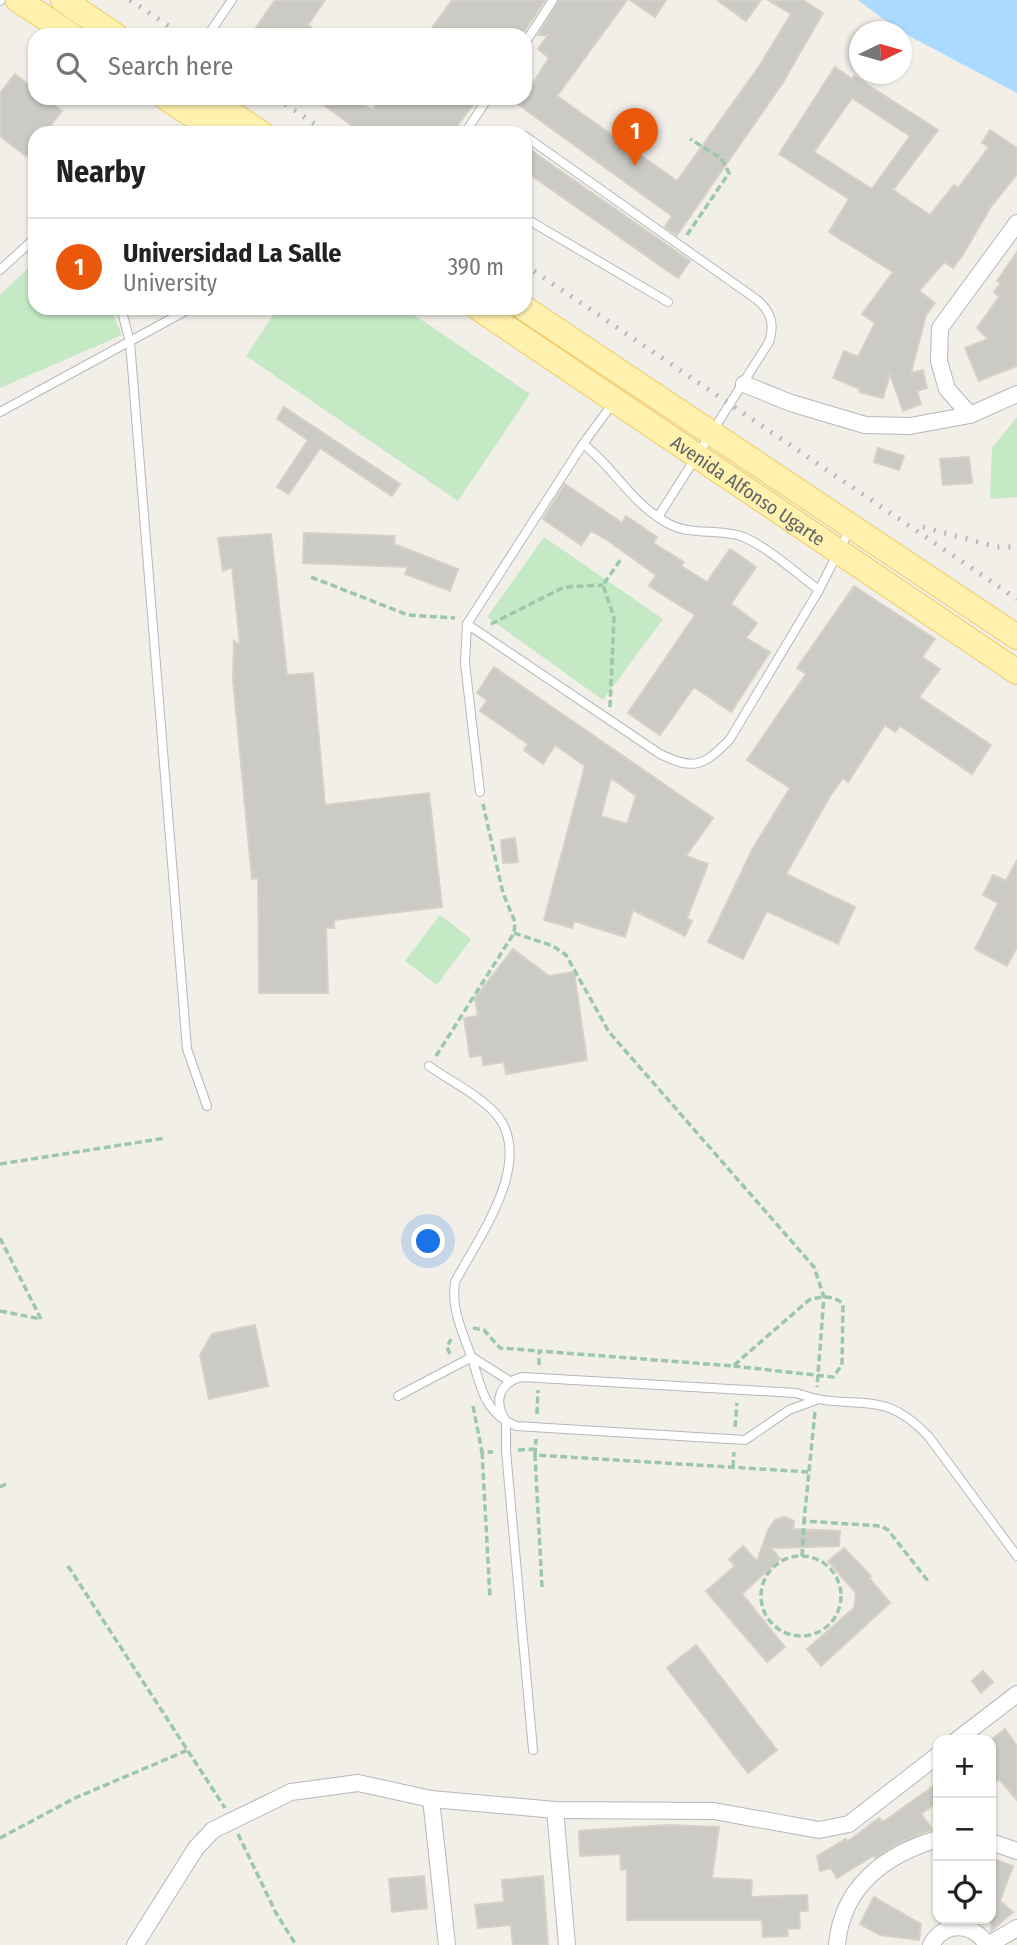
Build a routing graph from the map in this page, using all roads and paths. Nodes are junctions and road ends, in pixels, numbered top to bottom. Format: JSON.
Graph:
{"nodes":[{"id":1,"x":18,"y":0,"type":"edge"},
{"id":2,"x":63,"y":0,"type":"edge"},
{"id":3,"x":232,"y":0,"type":"edge"},
{"id":4,"x":553,"y":0,"type":"edge"},
{"id":5,"x":60,"y":28,"type":"edge"},
{"id":6,"x":105,"y":28,"type":"edge"},
{"id":7,"x":213,"y":28,"type":"edge"},
{"id":8,"x":532,"y":32,"type":"edge"},
{"id":9,"x":177,"y":105,"type":"edge"},
{"id":10,"x":219,"y":105,"type":"edge"},
{"id":11,"x":483,"y":105,"type":"edge"},
{"id":12,"x":208,"y":126,"type":"edge"},
{"id":13,"x":250,"y":126,"type":"edge"},
{"id":14,"x":470,"y":126,"type":"edge"},
{"id":15,"x":690,"y":139,"type":"dead end"},
{"id":16,"x":532,"y":141,"type":"edge"},
{"id":17,"x":532,"y":222,"type":"edge"},
{"id":18,"x":1017,"y":223,"type":"edge"},
{"id":19,"x":28,"y":244,"type":"edge"},
{"id":20,"x":679,"y":246,"type":"junction"},
{"id":21,"x":0,"y":270,"type":"edge"},
{"id":22,"x":668,"y":302,"type":"dead end"},
{"id":23,"x":123,"y":315,"type":"edge"},
{"id":24,"x":178,"y":315,"type":"edge"},
{"id":25,"x":490,"y":315,"type":"edge"},
{"id":26,"x":532,"y":315,"type":"edge"},
{"id":27,"x":130,"y":342,"type":"junction"},
{"id":28,"x":744,"y":384,"type":"junction"},
{"id":29,"x":622,"y":390,"type":"junction"},
{"id":30,"x":1017,"y":394,"type":"edge"},
{"id":31,"x":0,"y":412,"type":"edge"},
{"id":32,"x":970,"y":415,"type":"junction"},
{"id":33,"x":710,"y":431,"type":"junction"},
{"id":34,"x":583,"y":444,"type":"junction"},
{"id":35,"x":695,"y":456,"type":"junction"},
{"id":36,"x":658,"y":517,"type":"junction"},
{"id":37,"x":852,"y":526,"type":"junction"},
{"id":38,"x":837,"y":551,"type":"junction"},
{"id":39,"x":621,"y":559,"type":"dead end"},
{"id":40,"x":311,"y":577,"type":"dead end"},
{"id":41,"x":603,"y":585,"type":"junction"},
{"id":42,"x":819,"y":590,"type":"junction"},
{"id":43,"x":467,"y":624,"type":"junction"},
{"id":44,"x":477,"y":631,"type":"junction"},
{"id":45,"x":1017,"y":637,"type":"edge"},
{"id":46,"x":1017,"y":672,"type":"edge"},
{"id":47,"x":609,"y":720,"type":"junction"},
{"id":48,"x":480,"y":792,"type":"joint"},
{"id":49,"x":514,"y":933,"type":"junction"},
{"id":50,"x":429,"y":1066,"type":"joint"},
{"id":51,"x":207,"y":1106,"type":"dead end"},
{"id":52,"x":166,"y":1138,"type":"dead end"},
{"id":53,"x":0,"y":1164,"type":"edge"},
{"id":54,"x":0,"y":1238,"type":"edge"},
{"id":55,"x":824,"y":1297,"type":"junction"},
{"id":56,"x":0,"y":1311,"type":"edge"},
{"id":57,"x":472,"y":1357,"type":"junction"},
{"id":58,"x":733,"y":1366,"type":"junction"},
{"id":59,"x":538,"y":1377,"type":"junction"},
{"id":60,"x":818,"y":1377,"type":"junction"},
{"id":61,"x":508,"y":1380,"type":"junction"},
{"id":62,"x":738,"y":1390,"type":"junction"},
{"id":63,"x":398,"y":1396,"type":"dead end"},
{"id":64,"x":816,"y":1400,"type":"junction"},
{"id":65,"x":506,"y":1421,"type":"junction"},
{"id":66,"x":536,"y":1427,"type":"junction"},
{"id":67,"x":734,"y":1440,"type":"junction"},
{"id":68,"x":482,"y":1452,"type":"dead end"},
{"id":69,"x":535,"y":1455,"type":"junction"},
{"id":70,"x":733,"y":1467,"type":"junction"},
{"id":71,"x":808,"y":1472,"type":"junction"},
{"id":72,"x":6,"y":1485,"type":"dead end"},
{"id":73,"x":0,"y":1487,"type":"edge"},
{"id":74,"x":804,"y":1521,"type":"junction"},
{"id":75,"x":802,"y":1556,"type":"junction"},
{"id":76,"x":1017,"y":1556,"type":"edge"},
{"id":77,"x":68,"y":1566,"type":"dead end"},
{"id":78,"x":928,"y":1581,"type":"dead end"},
{"id":79,"x":542,"y":1587,"type":"dead end"},
{"id":80,"x":490,"y":1598,"type":"dead end"},
{"id":81,"x":1017,"y":1694,"type":"edge"},
{"id":82,"x":964,"y":1735,"type":"edge"},
{"id":83,"x":188,"y":1750,"type":"junction"},
{"id":84,"x":533,"y":1750,"type":"dead end"},
{"id":85,"x":933,"y":1759,"type":"edge"},
{"id":86,"x":431,"y":1799,"type":"junction"},
{"id":87,"x":555,"y":1810,"type":"junction"},
{"id":88,"x":232,"y":1821,"type":"junction"},
{"id":89,"x":0,"y":1838,"type":"edge"},
{"id":90,"x":933,"y":1840,"type":"edge"},
{"id":91,"x":996,"y":1844,"type":"edge"},
{"id":92,"x":1017,"y":1851,"type":"edge"},
{"id":93,"x":1017,"y":1928,"type":"edge"},
{"id":94,"x":135,"y":1945,"type":"edge"},
{"id":95,"x":296,"y":1945,"type":"edge"},
{"id":96,"x":447,"y":1945,"type":"edge"},
{"id":97,"x":567,"y":1945,"type":"edge"},
{"id":98,"x":837,"y":1945,"type":"edge"},
{"id":99,"x":931,"y":1945,"type":"edge"},
{"id":100,"x":988,"y":1945,"type":"edge"}],
"edges":[{"from":1,"to":5,"type":"main road"},
{"from":2,"to":6,"type":"main road"},
{"from":3,"to":7,"type":"lane"},
{"from":4,"to":8,"type":"lane"},
{"from":9,"to":12,"type":"main road"},
{"from":10,"to":13,"type":"main road"},
{"from":11,"to":14,"type":"lane"},
{"from":15,"to":20,"type":"path"},
{"from":16,"to":20,"type":"lane"},
{"from":17,"to":22,"type":"lane"},
{"from":18,"to":32,"type":"street"},
{"from":19,"to":21,"type":"lane"},
{"from":20,"to":28,"type":"lane"},
{"from":23,"to":27,"type":"lane"},
{"from":24,"to":27,"type":"lane"},
{"from":25,"to":29,"type":"main road","name":"Avenida Alfonso Ugarte"},
{"from":26,"to":29,"type":"main road","name":"Avenida Alfonso Ugarte"},
{"from":27,"to":31,"type":"lane"},
{"from":27,"to":51,"type":"lane"},
{"from":28,"to":32,"type":"street"},
{"from":28,"to":33,"type":"lane"},
{"from":29,"to":33,"type":"main road","name":"Avenida Alfonso Ugarte"},
{"from":29,"to":34,"type":"lane"},
{"from":29,"to":35,"type":"main road","name":"Avenida Alfonso Ugarte"},
{"from":30,"to":32,"type":"street"},
{"from":33,"to":35,"type":"lane"},
{"from":33,"to":37,"type":"main road","name":"Avenida Alfonso Ugarte"},
{"from":34,"to":36,"type":"lane"},
{"from":34,"to":43,"type":"lane"},
{"from":35,"to":36,"type":"lane"},
{"from":35,"to":38,"type":"main road","name":"Avenida Alfonso Ugarte"},
{"from":36,"to":42,"type":"lane"},
{"from":37,"to":38,"type":"lane"},
{"from":37,"to":45,"type":"main road","name":"Avenida Alfonso Ugarte"},
{"from":38,"to":42,"type":"lane"},
{"from":38,"to":46,"type":"main road","name":"Avenida Alfonso Ugarte"},
{"from":39,"to":41,"type":"path"},
{"from":40,"to":43,"type":"path"},
{"from":41,"to":44,"type":"path"},
{"from":41,"to":47,"type":"path"},
{"from":42,"to":47,"type":"lane"},
{"from":43,"to":44,"type":"lane"},
{"from":43,"to":48,"type":"lane"},
{"from":44,"to":47,"type":"lane"},
{"from":48,"to":49,"type":"path"},
{"from":49,"to":50,"type":"path"},
{"from":49,"to":55,"type":"path"},
{"from":50,"to":57,"type":"lane"},
{"from":52,"to":53,"type":"path"},
{"from":54,"to":56,"type":"path"},
{"from":55,"to":58,"type":"path"},
{"from":55,"to":60,"type":"path"},
{"from":55,"to":60,"type":"path"},
{"from":57,"to":61,"type":"lane"},
{"from":57,"to":63,"type":"lane"},
{"from":57,"to":65,"type":"lane"},
{"from":58,"to":59,"type":"path"},
{"from":58,"to":60,"type":"path"},
{"from":59,"to":61,"type":"lane"},
{"from":59,"to":62,"type":"lane"},
{"from":59,"to":66,"type":"path"},
{"from":60,"to":64,"type":"path"},
{"from":61,"to":65,"type":"lane"},
{"from":62,"to":64,"type":"lane"},
{"from":62,"to":67,"type":"path"},
{"from":64,"to":67,"type":"lane"},
{"from":64,"to":71,"type":"path"},
{"from":64,"to":76,"type":"lane"},
{"from":65,"to":66,"type":"lane"},
{"from":65,"to":84,"type":"lane"},
{"from":66,"to":67,"type":"lane"},
{"from":66,"to":69,"type":"path"},
{"from":67,"to":70,"type":"path"},
{"from":68,"to":80,"type":"path"},
{"from":69,"to":70,"type":"path"},
{"from":69,"to":79,"type":"path"},
{"from":70,"to":71,"type":"path"},
{"from":71,"to":74,"type":"path"},
{"from":72,"to":73,"type":"path"},
{"from":74,"to":75,"type":"path"},
{"from":74,"to":78,"type":"path"},
{"from":75,"to":75,"type":"path"},
{"from":77,"to":83,"type":"path"},
{"from":81,"to":82,"type":"street"},
{"from":83,"to":88,"type":"path"},
{"from":83,"to":89,"type":"path"},
{"from":85,"to":87,"type":"street"},
{"from":86,"to":87,"type":"street"},
{"from":86,"to":88,"type":"street"},
{"from":86,"to":96,"type":"street"},
{"from":87,"to":97,"type":"street"},
{"from":88,"to":94,"type":"street"},
{"from":88,"to":95,"type":"path"},
{"from":90,"to":98,"type":"street"},
{"from":91,"to":92,"type":"street"},
{"from":93,"to":100,"type":"street"},
{"from":99,"to":100,"type":"street"}]}
